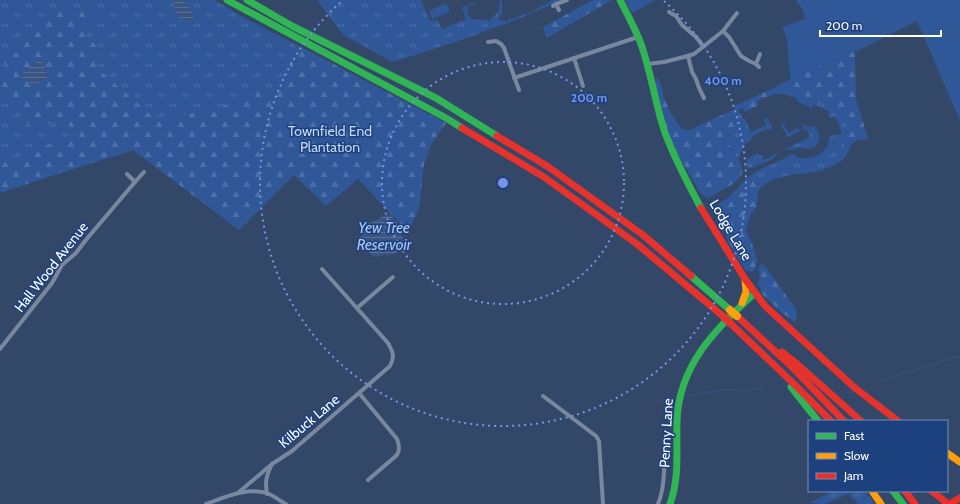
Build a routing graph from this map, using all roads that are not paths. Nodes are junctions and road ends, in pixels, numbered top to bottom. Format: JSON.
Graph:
{"nodes":[{"id":1,"x":227,"y":0,"type":"edge"},
{"id":2,"x":247,"y":0,"type":"edge"},
{"id":3,"x":567,"y":0,"type":"edge"},
{"id":4,"x":620,"y":0,"type":"edge"},
{"id":5,"x":559,"y":10,"type":"dead end"},
{"id":6,"x":669,"y":12,"type":"dead end"},
{"id":7,"x":737,"y":13,"type":"dead end"},
{"id":8,"x":723,"y":31,"type":"junction"},
{"id":9,"x":638,"y":37,"type":"junction"},
{"id":10,"x":488,"y":42,"type":"dead end"},
{"id":11,"x":704,"y":46,"type":"junction"},
{"id":12,"x":760,"y":54,"type":"dead end"},
{"id":13,"x":688,"y":56,"type":"junction"},
{"id":14,"x":574,"y":58,"type":"junction"},
{"id":15,"x":647,"y":64,"type":"junction"},
{"id":16,"x":514,"y":78,"type":"junction"},
{"id":17,"x":583,"y":86,"type":"dead end"},
{"id":18,"x":519,"y":90,"type":"dead end"},
{"id":19,"x":704,"y":98,"type":"dead end"},
{"id":20,"x":144,"y":172,"type":"dead end"},
{"id":21,"x":127,"y":174,"type":"dead end"},
{"id":22,"x":135,"y":182,"type":"junction"},
{"id":23,"x":322,"y":269,"type":"dead end"},
{"id":24,"x":393,"y":277,"type":"dead end"},
{"id":25,"x":745,"y":279,"type":"junction"},
{"id":26,"x":755,"y":294,"type":"junction"},
{"id":27,"x":740,"y":306,"type":"junction"},
{"id":28,"x":765,"y":306,"type":"junction"},
{"id":29,"x":357,"y":308,"type":"junction"},
{"id":30,"x":752,"y":330,"type":"junction"},
{"id":31,"x":0,"y":349,"type":"edge"},
{"id":32,"x":775,"y":367,"type":"junction"},
{"id":33,"x":359,"y":393,"type":"junction"},
{"id":34,"x":543,"y":396,"type":"dead end"},
{"id":35,"x":817,"y":420,"type":"edge"},
{"id":36,"x":830,"y":420,"type":"edge"},
{"id":37,"x":843,"y":420,"type":"edge"},
{"id":38,"x":860,"y":420,"type":"edge"},
{"id":39,"x":897,"y":420,"type":"edge"},
{"id":40,"x":665,"y":448,"type":"dead end"},
{"id":41,"x":948,"y":454,"type":"edge"},
{"id":42,"x":960,"y":462,"type":"edge"},
{"id":43,"x":272,"y":464,"type":"junction"},
{"id":44,"x":368,"y":480,"type":"dead end"},
{"id":45,"x":239,"y":492,"type":"junction"},
{"id":46,"x":873,"y":492,"type":"edge"},
{"id":47,"x":894,"y":492,"type":"edge"},
{"id":48,"x":933,"y":492,"type":"edge"},
{"id":49,"x":907,"y":493,"type":"edge"},
{"id":50,"x":267,"y":494,"type":"junction"},
{"id":51,"x":960,"y":498,"type":"edge"},
{"id":52,"x":902,"y":502,"type":"edge"},
{"id":53,"x":206,"y":504,"type":"edge"},
{"id":54,"x":286,"y":504,"type":"edge"},
{"id":55,"x":603,"y":504,"type":"edge"},
{"id":56,"x":658,"y":504,"type":"edge"},
{"id":57,"x":670,"y":504,"type":"edge"},
{"id":58,"x":882,"y":504,"type":"edge"},
{"id":59,"x":916,"y":504,"type":"edge"},
{"id":60,"x":949,"y":504,"type":"edge"}],
"edges":[{"from":1,"to":32,"type":"main road","bridge":true},
{"from":2,"to":30,"type":"main road","bridge":true},
{"from":3,"to":5,"type":"street"},
{"from":4,"to":9,"type":"main road","name":"Lodge Lane"},
{"from":6,"to":11,"type":"street"},
{"from":7,"to":8,"type":"street"},
{"from":8,"to":11,"type":"street"},
{"from":8,"to":12,"type":"street"},
{"from":9,"to":14,"type":"street"},
{"from":9,"to":15,"type":"main road","name":"Lodge Lane"},
{"from":10,"to":16,"type":"street"},
{"from":11,"to":13,"type":"street"},
{"from":13,"to":15,"type":"street"},
{"from":13,"to":19,"type":"street"},
{"from":14,"to":16,"type":"street"},
{"from":14,"to":17,"type":"street"},
{"from":15,"to":25,"type":"main road","name":"Lodge Lane"},
{"from":16,"to":18,"type":"street"},
{"from":20,"to":22,"type":"street","name":"Hall Wood Avenue"},
{"from":21,"to":22,"type":"street"},
{"from":22,"to":31,"type":"street","name":"Hall Wood Avenue"},
{"from":23,"to":29,"type":"street","name":"Kilbuck Lane"},
{"from":24,"to":29,"type":"street"},
{"from":25,"to":26,"type":"main road","name":"Lodge Lane"},
{"from":25,"to":27,"type":"main road"},
{"from":26,"to":27,"type":"main road","name":"Penny Lane"},
{"from":26,"to":28,"type":"main road","name":"Lodge Lane"},
{"from":27,"to":28,"type":"main road"},
{"from":27,"to":57,"type":"main road","name":"Penny Lane"},
{"from":28,"to":39,"type":"main road","name":"Lodge Lane"},
{"from":29,"to":33,"type":"street","name":"Kilbuck Lane"},
{"from":30,"to":37,"type":"main road"},
{"from":30,"to":38,"type":"main road"},
{"from":32,"to":35,"type":"main road"},
{"from":32,"to":36,"type":"main road"},
{"from":33,"to":43,"type":"street","name":"Kilbuck Lane"},
{"from":33,"to":44,"type":"street","name":"Kilbuck Lane"},
{"from":34,"to":55,"type":"street"},
{"from":40,"to":56,"type":"street"},
{"from":41,"to":42,"type":"main road"},
{"from":43,"to":45,"type":"street","name":"Kilbuck Lane"},
{"from":43,"to":50,"type":"street","name":"Kilbuck Lane"},
{"from":45,"to":50,"type":"street","name":"Kilbuck Lane"},
{"from":45,"to":53,"type":"street","name":"Kilbuck Lane"},
{"from":46,"to":58,"type":"main road"},
{"from":47,"to":52,"type":"main road"},
{"from":48,"to":60,"type":"main road"},
{"from":49,"to":59,"type":"main road"},
{"from":50,"to":54,"type":"street","name":"Kilbuck Lane"},
{"from":51,"to":60,"type":"main road"}]}
